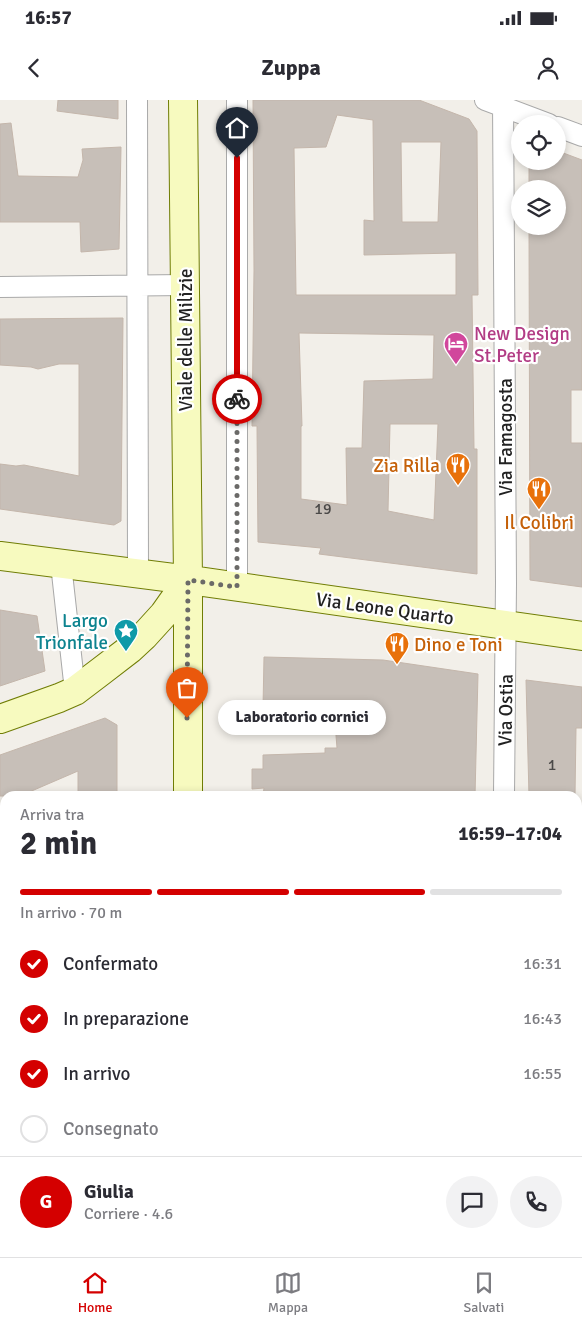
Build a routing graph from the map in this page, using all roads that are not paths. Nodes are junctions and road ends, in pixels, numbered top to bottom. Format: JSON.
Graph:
{"nodes":[{"id":1,"x":136,"y":100,"type":"edge"},
{"id":2,"x":183,"y":100,"type":"edge"},
{"id":3,"x":237,"y":100,"type":"edge"},
{"id":4,"x":497,"y":102,"type":"edge"},
{"id":5,"x":528,"y":115,"type":"edge"},
{"id":6,"x":566,"y":130,"type":"edge"},
{"id":7,"x":582,"y":136,"type":"edge"},
{"id":8,"x":184,"y":285,"type":"junction"},
{"id":9,"x":137,"y":286,"type":"junction"},
{"id":10,"x":0,"y":287,"type":"edge"},
{"id":11,"x":0,"y":556,"type":"edge"},
{"id":12,"x":52,"y":563,"type":"junction"},
{"id":13,"x":138,"y":573,"type":"junction"},
{"id":14,"x":188,"y":580,"type":"junction"},
{"id":15,"x":237,"y":587,"type":"junction"},
{"id":16,"x":506,"y":625,"type":"junction"},
{"id":17,"x":582,"y":636,"type":"edge"},
{"id":18,"x":67,"y":694,"type":"junction"},
{"id":19,"x":0,"y":719,"type":"edge"},
{"id":20,"x":188,"y":791,"type":"edge"},
{"id":21,"x":504,"y":791,"type":"edge"}],
"edges":[{"from":1,"to":9,"type":"street"},
{"from":2,"to":8,"type":"street","name":"Viale delle Milizie"},
{"from":3,"to":15,"type":"street"},
{"from":4,"to":5,"type":"street"},
{"from":4,"to":16,"type":"street","name":"Via Famagosta"},
{"from":6,"to":7,"type":"street"},
{"from":8,"to":9,"type":"street"},
{"from":8,"to":14,"type":"street","name":"Viale delle Milizie"},
{"from":9,"to":10,"type":"street"},
{"from":9,"to":13,"type":"street"},
{"from":11,"to":12,"type":"street"},
{"from":12,"to":13,"type":"street"},
{"from":12,"to":18,"type":"street"},
{"from":13,"to":14,"type":"street"},
{"from":14,"to":15,"type":"street","name":"Via Leone Quarto"},
{"from":14,"to":18,"type":"street"},
{"from":14,"to":20,"type":"street","name":"Viale delle Milizie"},
{"from":15,"to":16,"type":"street","name":"Via Leone Quarto"},
{"from":16,"to":17,"type":"street","name":"Via Leone Quarto"},
{"from":16,"to":21,"type":"street","name":"Via Ostia"},
{"from":18,"to":19,"type":"street"}]}
